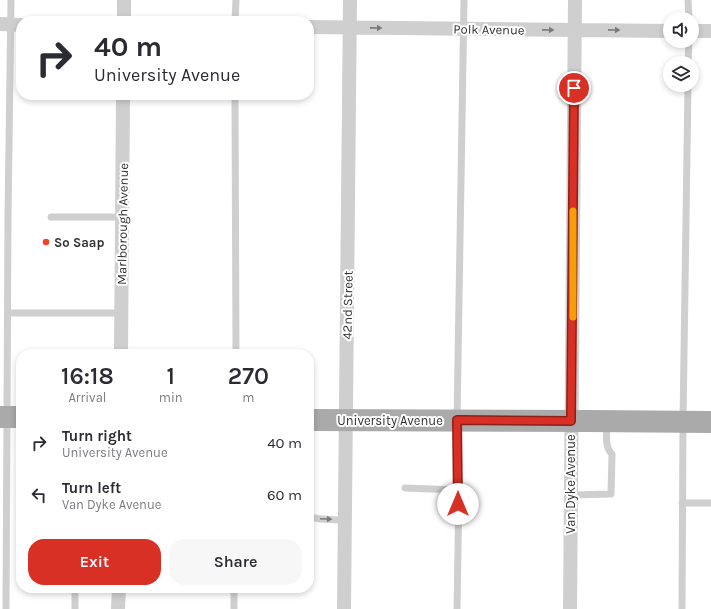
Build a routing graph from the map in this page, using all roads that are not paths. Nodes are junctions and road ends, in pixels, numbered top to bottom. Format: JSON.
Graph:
{"nodes":[{"id":1,"x":11,"y":0,"type":"edge"},
{"id":2,"x":124,"y":0,"type":"edge"},
{"id":3,"x":236,"y":0,"type":"edge"},
{"id":4,"x":350,"y":0,"type":"edge"},
{"id":5,"x":464,"y":0,"type":"edge"},
{"id":6,"x":574,"y":0,"type":"edge"},
{"id":7,"x":688,"y":0,"type":"edge"},
{"id":8,"x":689,"y":12,"type":"edge"},
{"id":9,"x":124,"y":16,"type":"edge"},
{"id":10,"x":236,"y":16,"type":"edge"},
{"id":11,"x":11,"y":25,"type":"edge"},
{"id":12,"x":314,"y":27,"type":"edge"},
{"id":13,"x":350,"y":28,"type":"junction"},
{"id":14,"x":464,"y":29,"type":"junction"},
{"id":15,"x":575,"y":30,"type":"junction"},
{"id":16,"x":663,"y":31,"type":"edge"},
{"id":17,"x":699,"y":31,"type":"edge"},
{"id":18,"x":711,"y":31,"type":"edge"},
{"id":19,"x":688,"y":92,"type":"edge"},
{"id":20,"x":123,"y":100,"type":"edge"},
{"id":21,"x":235,"y":100,"type":"edge"},
{"id":22,"x":51,"y":217,"type":"dead end"},
{"id":23,"x":122,"y":217,"type":"junction"},
{"id":24,"x":8,"y":313,"type":"junction"},
{"id":25,"x":121,"y":313,"type":"junction"},
{"id":26,"x":121,"y":349,"type":"edge"},
{"id":27,"x":236,"y":349,"type":"edge"},
{"id":28,"x":10,"y":417,"type":"edge"},
{"id":29,"x":314,"y":420,"type":"edge"},
{"id":30,"x":345,"y":420,"type":"junction"},
{"id":31,"x":457,"y":420,"type":"junction"},
{"id":32,"x":571,"y":421,"type":"junction"},
{"id":33,"x":607,"y":421,"type":"junction"},
{"id":34,"x":683,"y":422,"type":"junction"},
{"id":35,"x":711,"y":422,"type":"edge"},
{"id":36,"x":405,"y":488,"type":"dead end"},
{"id":37,"x":459,"y":490,"type":"junction"},
{"id":38,"x":570,"y":495,"type":"junction"},
{"id":39,"x":682,"y":503,"type":"junction"},
{"id":40,"x":711,"y":503,"type":"edge"},
{"id":41,"x":314,"y":518,"type":"edge"},
{"id":42,"x":344,"y":520,"type":"junction"},
{"id":43,"x":75,"y":593,"type":"edge"},
{"id":44,"x":118,"y":593,"type":"edge"},
{"id":45,"x":234,"y":593,"type":"edge"},
{"id":46,"x":6,"y":609,"type":"edge"},
{"id":47,"x":75,"y":609,"type":"edge"},
{"id":48,"x":118,"y":609,"type":"edge"},
{"id":49,"x":234,"y":609,"type":"edge"},
{"id":50,"x":344,"y":609,"type":"edge"},
{"id":51,"x":456,"y":609,"type":"edge"},
{"id":52,"x":570,"y":609,"type":"edge"},
{"id":53,"x":682,"y":609,"type":"edge"}],
"edges":[{"from":1,"to":11,"type":"lane"},
{"from":2,"to":9,"type":"street"},
{"from":3,"to":10,"type":"lane"},
{"from":4,"to":13,"type":"street","name":"42nd Street"},
{"from":5,"to":14,"type":"lane"},
{"from":6,"to":15,"type":"street","name":"Van Dyke Avenue"},
{"from":7,"to":8,"type":"lane"},
{"from":11,"to":24,"type":"lane"},
{"from":12,"to":13,"type":"street","name":"Polk Avenue"},
{"from":13,"to":14,"type":"street","name":"Polk Avenue","one_way":true},
{"from":13,"to":30,"type":"street","name":"42nd Street"},
{"from":14,"to":15,"type":"street","name":"Polk Avenue","one_way":true},
{"from":14,"to":31,"type":"lane"},
{"from":15,"to":16,"type":"street","name":"Polk Avenue","one_way":true},
{"from":15,"to":32,"type":"street","name":"Van Dyke Avenue"},
{"from":17,"to":18,"type":"street"},
{"from":19,"to":34,"type":"lane"},
{"from":20,"to":23,"type":"street","name":"Marlborough Avenue"},
{"from":21,"to":27,"type":"lane"},
{"from":22,"to":23,"type":"lane"},
{"from":23,"to":25,"type":"street","name":"Marlborough Avenue"},
{"from":24,"to":25,"type":"lane"},
{"from":24,"to":28,"type":"lane"},
{"from":25,"to":26,"type":"street","name":"Marlborough Avenue"},
{"from":28,"to":46,"type":"lane"},
{"from":29,"to":30,"type":"main road","name":"University Avenue"},
{"from":30,"to":31,"type":"main road","name":"University Avenue"},
{"from":30,"to":42,"type":"street","name":"42nd Street"},
{"from":31,"to":32,"type":"main road","name":"University Avenue"},
{"from":31,"to":37,"type":"lane"},
{"from":32,"to":33,"type":"main road","name":"University Avenue"},
{"from":32,"to":38,"type":"street","name":"Van Dyke Avenue"},
{"from":33,"to":34,"type":"main road","name":"University Avenue"},
{"from":33,"to":38,"type":"lane"},
{"from":34,"to":35,"type":"main road","name":"University Avenue"},
{"from":34,"to":39,"type":"lane"},
{"from":36,"to":37,"type":"lane"},
{"from":37,"to":51,"type":"lane"},
{"from":38,"to":52,"type":"street","name":"Van Dyke Avenue"},
{"from":39,"to":40,"type":"lane"},
{"from":39,"to":53,"type":"lane"},
{"from":41,"to":42,"type":"lane","one_way":true},
{"from":42,"to":50,"type":"street","name":"42nd Street"},
{"from":43,"to":47,"type":"lane"},
{"from":44,"to":48,"type":"street"},
{"from":45,"to":49,"type":"lane"}]}
